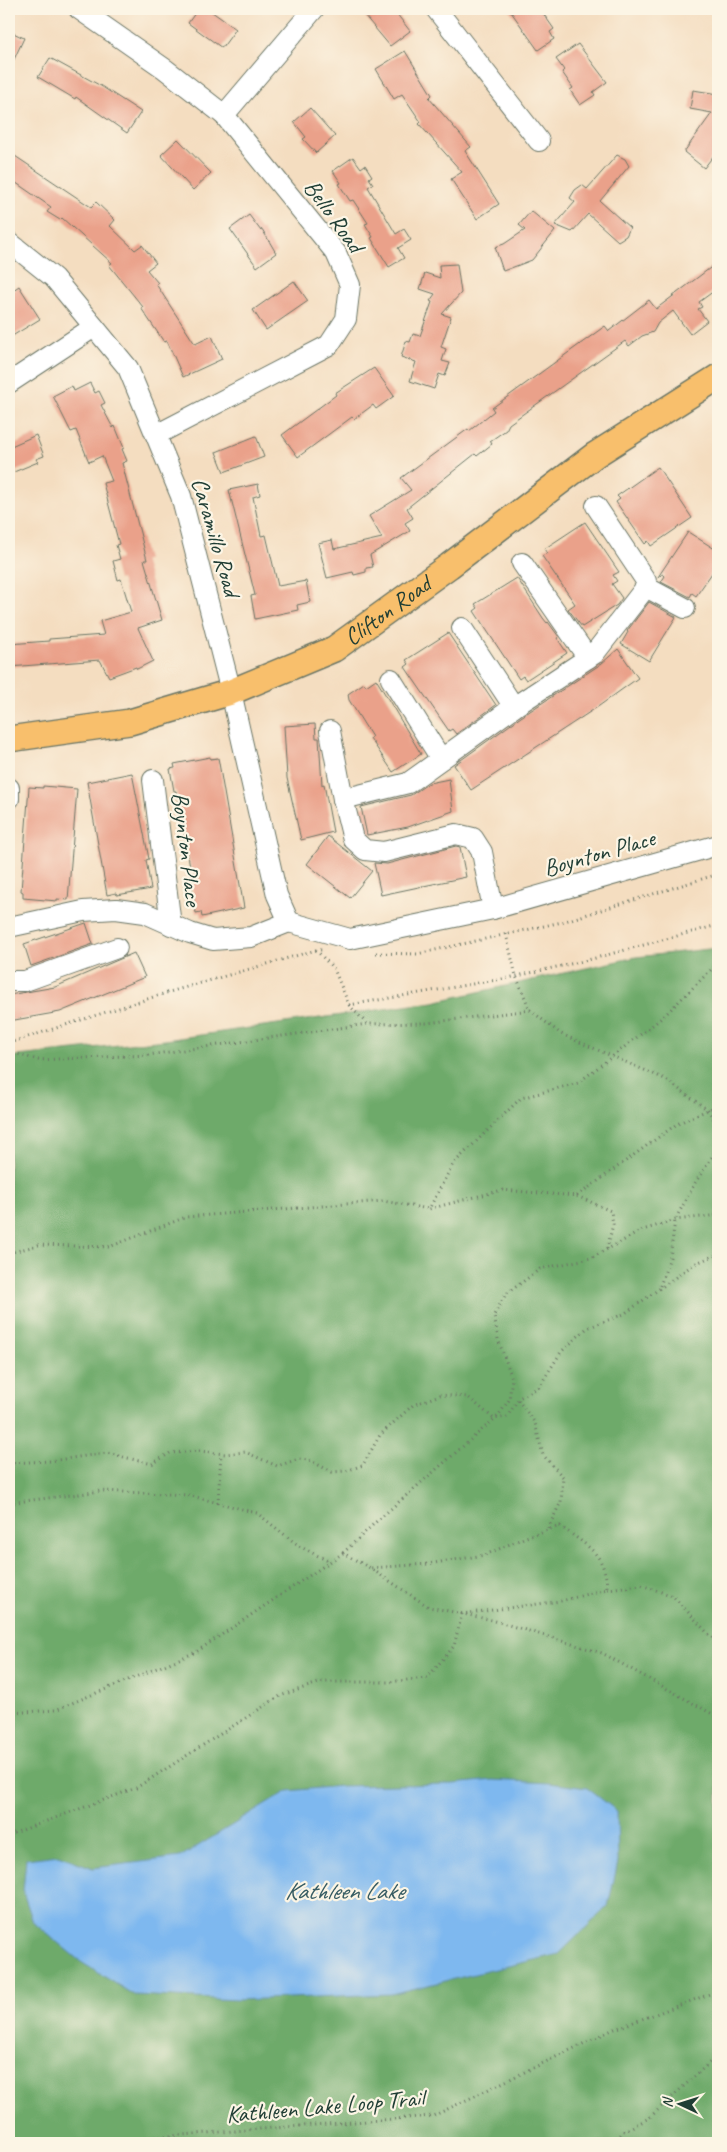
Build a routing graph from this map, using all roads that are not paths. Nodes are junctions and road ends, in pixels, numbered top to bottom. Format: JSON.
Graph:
{"nodes":[{"id":1,"x":79,"y":9,"type":"edge"},
{"id":2,"x":314,"y":9,"type":"edge"},
{"id":3,"x":436,"y":9,"type":"edge"},
{"id":4,"x":224,"y":115,"type":"junction"},
{"id":5,"x":539,"y":141,"type":"dead end"},
{"id":6,"x":9,"y":242,"type":"edge"},
{"id":7,"x":94,"y":327,"type":"junction"},
{"id":8,"x":718,"y":377,"type":"edge"},
{"id":9,"x":9,"y":384,"type":"edge"},
{"id":10,"x":156,"y":434,"type":"junction"},
{"id":11,"x":596,"y":506,"type":"dead end"},
{"id":12,"x":522,"y":563,"type":"dead end"},
{"id":13,"x":646,"y":587,"type":"junction"},
{"id":14,"x":685,"y":608,"type":"dead end"},
{"id":15,"x":462,"y":628,"type":"dead end"},
{"id":16,"x":588,"y":658,"type":"junction"},
{"id":17,"x":391,"y":679,"type":"dead end"},
{"id":18,"x":231,"y":692,"type":"junction"},
{"id":19,"x":514,"y":707,"type":"junction"},
{"id":20,"x":330,"y":731,"type":"dead end"},
{"id":21,"x":9,"y":739,"type":"edge"},
{"id":22,"x":441,"y":759,"type":"junction"},
{"id":23,"x":153,"y":780,"type":"dead end"},
{"id":24,"x":9,"y":788,"type":"edge"},
{"id":25,"x":9,"y":799,"type":"edge"},
{"id":26,"x":343,"y":799,"type":"junction"},
{"id":27,"x":718,"y":845,"type":"edge"},
{"id":28,"x":492,"y":909,"type":"junction"},
{"id":29,"x":289,"y":922,"type":"junction"},
{"id":30,"x":171,"y":925,"type":"junction"},
{"id":31,"x":9,"y":927,"type":"edge"},
{"id":32,"x":117,"y":948,"type":"dead end"},
{"id":33,"x":9,"y":981,"type":"edge"}],
"edges":[{"from":1,"to":4,"type":"street","name":"Bello Road"},
{"from":2,"to":4,"type":"street"},
{"from":3,"to":5,"type":"street"},
{"from":4,"to":10,"type":"street","name":"Bello Road"},
{"from":6,"to":7,"type":"street","name":"Caramillo Road"},
{"from":7,"to":9,"type":"street"},
{"from":7,"to":10,"type":"street","name":"Caramillo Road"},
{"from":8,"to":18,"type":"main road","name":"Clifton Road"},
{"from":10,"to":18,"type":"street","name":"Caramillo Road"},
{"from":11,"to":13,"type":"street"},
{"from":12,"to":16,"type":"street"},
{"from":13,"to":14,"type":"street"},
{"from":13,"to":16,"type":"street"},
{"from":15,"to":19,"type":"street"},
{"from":16,"to":19,"type":"street"},
{"from":17,"to":22,"type":"street"},
{"from":18,"to":21,"type":"main road","name":"Clifton Road"},
{"from":18,"to":29,"type":"street","name":"Caramillo Road"},
{"from":19,"to":22,"type":"street"},
{"from":20,"to":26,"type":"street"},
{"from":22,"to":26,"type":"street"},
{"from":23,"to":30,"type":"street","name":"Boynton Place"},
{"from":24,"to":25,"type":"street"},
{"from":26,"to":28,"type":"street"},
{"from":27,"to":28,"type":"street","name":"Boynton Place"},
{"from":28,"to":29,"type":"street","name":"Boynton Place"},
{"from":29,"to":30,"type":"street","name":"Boynton Place"},
{"from":30,"to":31,"type":"street","name":"Boynton Place"},
{"from":32,"to":33,"type":"street"}]}
